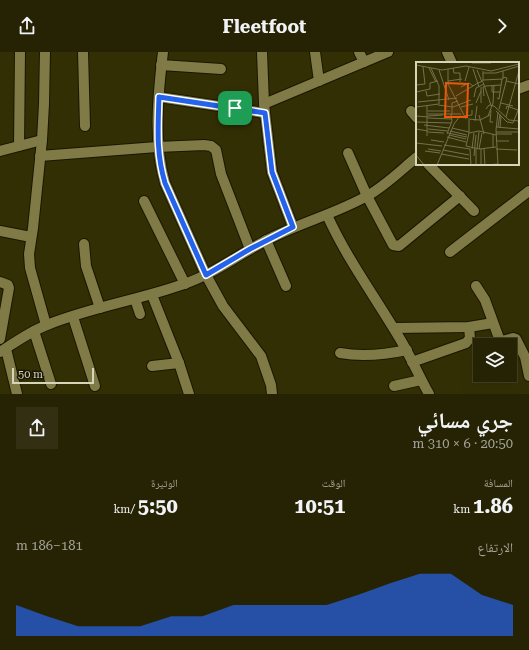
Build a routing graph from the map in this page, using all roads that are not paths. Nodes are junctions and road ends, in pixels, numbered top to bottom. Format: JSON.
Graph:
{"nodes":[{"id":1,"x":20,"y":52,"type":"edge"},
{"id":2,"x":45,"y":52,"type":"edge"},
{"id":3,"x":83,"y":52,"type":"edge"},
{"id":4,"x":163,"y":52,"type":"edge"},
{"id":5,"x":262,"y":52,"type":"edge"},
{"id":6,"x":314,"y":52,"type":"edge"},
{"id":7,"x":359,"y":52,"type":"edge"},
{"id":8,"x":388,"y":52,"type":"edge"},
{"id":9,"x":447,"y":52,"type":"edge"},
{"id":10,"x":374,"y":55,"type":"edge"},
{"id":11,"x":364,"y":62,"type":"junction"},
{"id":12,"x":452,"y":62,"type":"edge"},
{"id":13,"x":161,"y":65,"type":"junction"},
{"id":14,"x":221,"y":69,"type":"dead end"},
{"id":15,"x":319,"y":81,"type":"junction"},
{"id":16,"x":529,"y":85,"type":"edge"},
{"id":17,"x":519,"y":89,"type":"edge"},
{"id":18,"x":159,"y":97,"type":"junction"},
{"id":19,"x":264,"y":109,"type":"junction"},
{"id":20,"x":84,"y":126,"type":"dead end"},
{"id":21,"x":42,"y":140,"type":"junction"},
{"id":22,"x":19,"y":146,"type":"junction"},
{"id":23,"x":158,"y":147,"type":"junction"},
{"id":24,"x":0,"y":150,"type":"edge"},
{"id":25,"x":348,"y":152,"type":"dead end"},
{"id":26,"x":40,"y":156,"type":"junction"},
{"id":27,"x":416,"y":158,"type":"edge"},
{"id":28,"x":429,"y":165,"type":"edge"},
{"id":29,"x":529,"y":191,"type":"edge"},
{"id":30,"x":367,"y":196,"type":"junction"},
{"id":31,"x":460,"y":196,"type":"junction"},
{"id":32,"x":144,"y":201,"type":"dead end"},
{"id":33,"x":474,"y":211,"type":"dead end"},
{"id":34,"x":326,"y":214,"type":"junction"},
{"id":35,"x":293,"y":227,"type":"junction"},
{"id":36,"x":0,"y":231,"type":"edge"},
{"id":37,"x":32,"y":237,"type":"junction"},
{"id":38,"x":266,"y":240,"type":"junction"},
{"id":39,"x":84,"y":244,"type":"dead end"},
{"id":40,"x":250,"y":249,"type":"junction"},
{"id":41,"x":450,"y":252,"type":"dead end"},
{"id":42,"x":206,"y":275,"type":"junction"},
{"id":43,"x":4,"y":284,"type":"edge"},
{"id":44,"x":185,"y":284,"type":"junction"},
{"id":45,"x":286,"y":286,"type":"dead end"},
{"id":46,"x":476,"y":286,"type":"dead end"},
{"id":47,"x":152,"y":295,"type":"junction"},
{"id":48,"x":135,"y":299,"type":"junction"},
{"id":49,"x":100,"y":308,"type":"junction"},
{"id":50,"x":140,"y":314,"type":"dead end"},
{"id":51,"x":73,"y":317,"type":"junction"},
{"id":52,"x":493,"y":323,"type":"junction"},
{"id":53,"x":46,"y":325,"type":"junction"},
{"id":54,"x":469,"y":327,"type":"junction"},
{"id":55,"x":394,"y":328,"type":"junction"},
{"id":56,"x":34,"y":331,"type":"junction"},
{"id":57,"x":0,"y":339,"type":"edge"},
{"id":58,"x":3,"y":350,"type":"edge"},
{"id":59,"x":406,"y":350,"type":"junction"},
{"id":60,"x":340,"y":352,"type":"dead end"},
{"id":61,"x":412,"y":362,"type":"junction"},
{"id":62,"x":179,"y":363,"type":"junction"},
{"id":63,"x":152,"y":366,"type":"dead end"},
{"id":64,"x":529,"y":376,"type":"edge"},
{"id":65,"x":421,"y":380,"type":"junction"},
{"id":66,"x":51,"y":384,"type":"dead end"},
{"id":67,"x":95,"y":386,"type":"dead end"},
{"id":68,"x":394,"y":386,"type":"dead end"},
{"id":69,"x":18,"y":394,"type":"edge"},
{"id":70,"x":189,"y":394,"type":"edge"},
{"id":71,"x":272,"y":394,"type":"edge"},
{"id":72,"x":429,"y":394,"type":"edge"}],
"edges":[{"from":1,"to":22,"type":"street"},
{"from":2,"to":21,"type":"street"},
{"from":3,"to":20,"type":"street"},
{"from":4,"to":13,"type":"street"},
{"from":5,"to":19,"type":"street"},
{"from":6,"to":15,"type":"street"},
{"from":7,"to":11,"type":"street"},
{"from":8,"to":10,"type":"street"},
{"from":9,"to":12,"type":"street"},
{"from":10,"to":11,"type":"street"},
{"from":11,"to":15,"type":"street"},
{"from":13,"to":14,"type":"street"},
{"from":13,"to":18,"type":"street"},
{"from":15,"to":19,"type":"street"},
{"from":16,"to":17,"type":"street"},
{"from":18,"to":19,"type":"street"},
{"from":18,"to":23,"type":"street"},
{"from":19,"to":35,"type":"street"},
{"from":21,"to":22,"type":"street"},
{"from":21,"to":26,"type":"street"},
{"from":22,"to":24,"type":"street"},
{"from":23,"to":26,"type":"street"},
{"from":23,"to":40,"type":"street"},
{"from":23,"to":42,"type":"street"},
{"from":25,"to":30,"type":"street"},
{"from":26,"to":37,"type":"street"},
{"from":27,"to":30,"type":"street"},
{"from":28,"to":31,"type":"street"},
{"from":29,"to":41,"type":"street"},
{"from":30,"to":31,"type":"street"},
{"from":30,"to":34,"type":"street"},
{"from":31,"to":33,"type":"street"},
{"from":32,"to":44,"type":"street"},
{"from":34,"to":35,"type":"street"},
{"from":34,"to":55,"type":"street"},
{"from":35,"to":38,"type":"street"},
{"from":36,"to":37,"type":"street"},
{"from":37,"to":53,"type":"street"},
{"from":38,"to":40,"type":"street"},
{"from":38,"to":45,"type":"street"},
{"from":39,"to":49,"type":"street"},
{"from":40,"to":42,"type":"street"},
{"from":42,"to":44,"type":"street"},
{"from":42,"to":71,"type":"street"},
{"from":43,"to":57,"type":"street"},
{"from":44,"to":47,"type":"street"},
{"from":46,"to":52,"type":"street"},
{"from":47,"to":48,"type":"street"},
{"from":47,"to":62,"type":"street"},
{"from":48,"to":49,"type":"street"},
{"from":48,"to":50,"type":"street"},
{"from":49,"to":51,"type":"street"},
{"from":51,"to":53,"type":"street"},
{"from":51,"to":67,"type":"street"},
{"from":52,"to":54,"type":"street"},
{"from":52,"to":64,"type":"street"},
{"from":53,"to":56,"type":"street"},
{"from":54,"to":55,"type":"street"},
{"from":54,"to":61,"type":"street"},
{"from":55,"to":59,"type":"street"},
{"from":56,"to":58,"type":"street"},
{"from":56,"to":66,"type":"street"},
{"from":58,"to":69,"type":"street"},
{"from":59,"to":60,"type":"street"},
{"from":59,"to":61,"type":"street"},
{"from":61,"to":65,"type":"street"},
{"from":62,"to":63,"type":"street"},
{"from":62,"to":70,"type":"street"},
{"from":65,"to":68,"type":"street"},
{"from":65,"to":72,"type":"street"}]}
